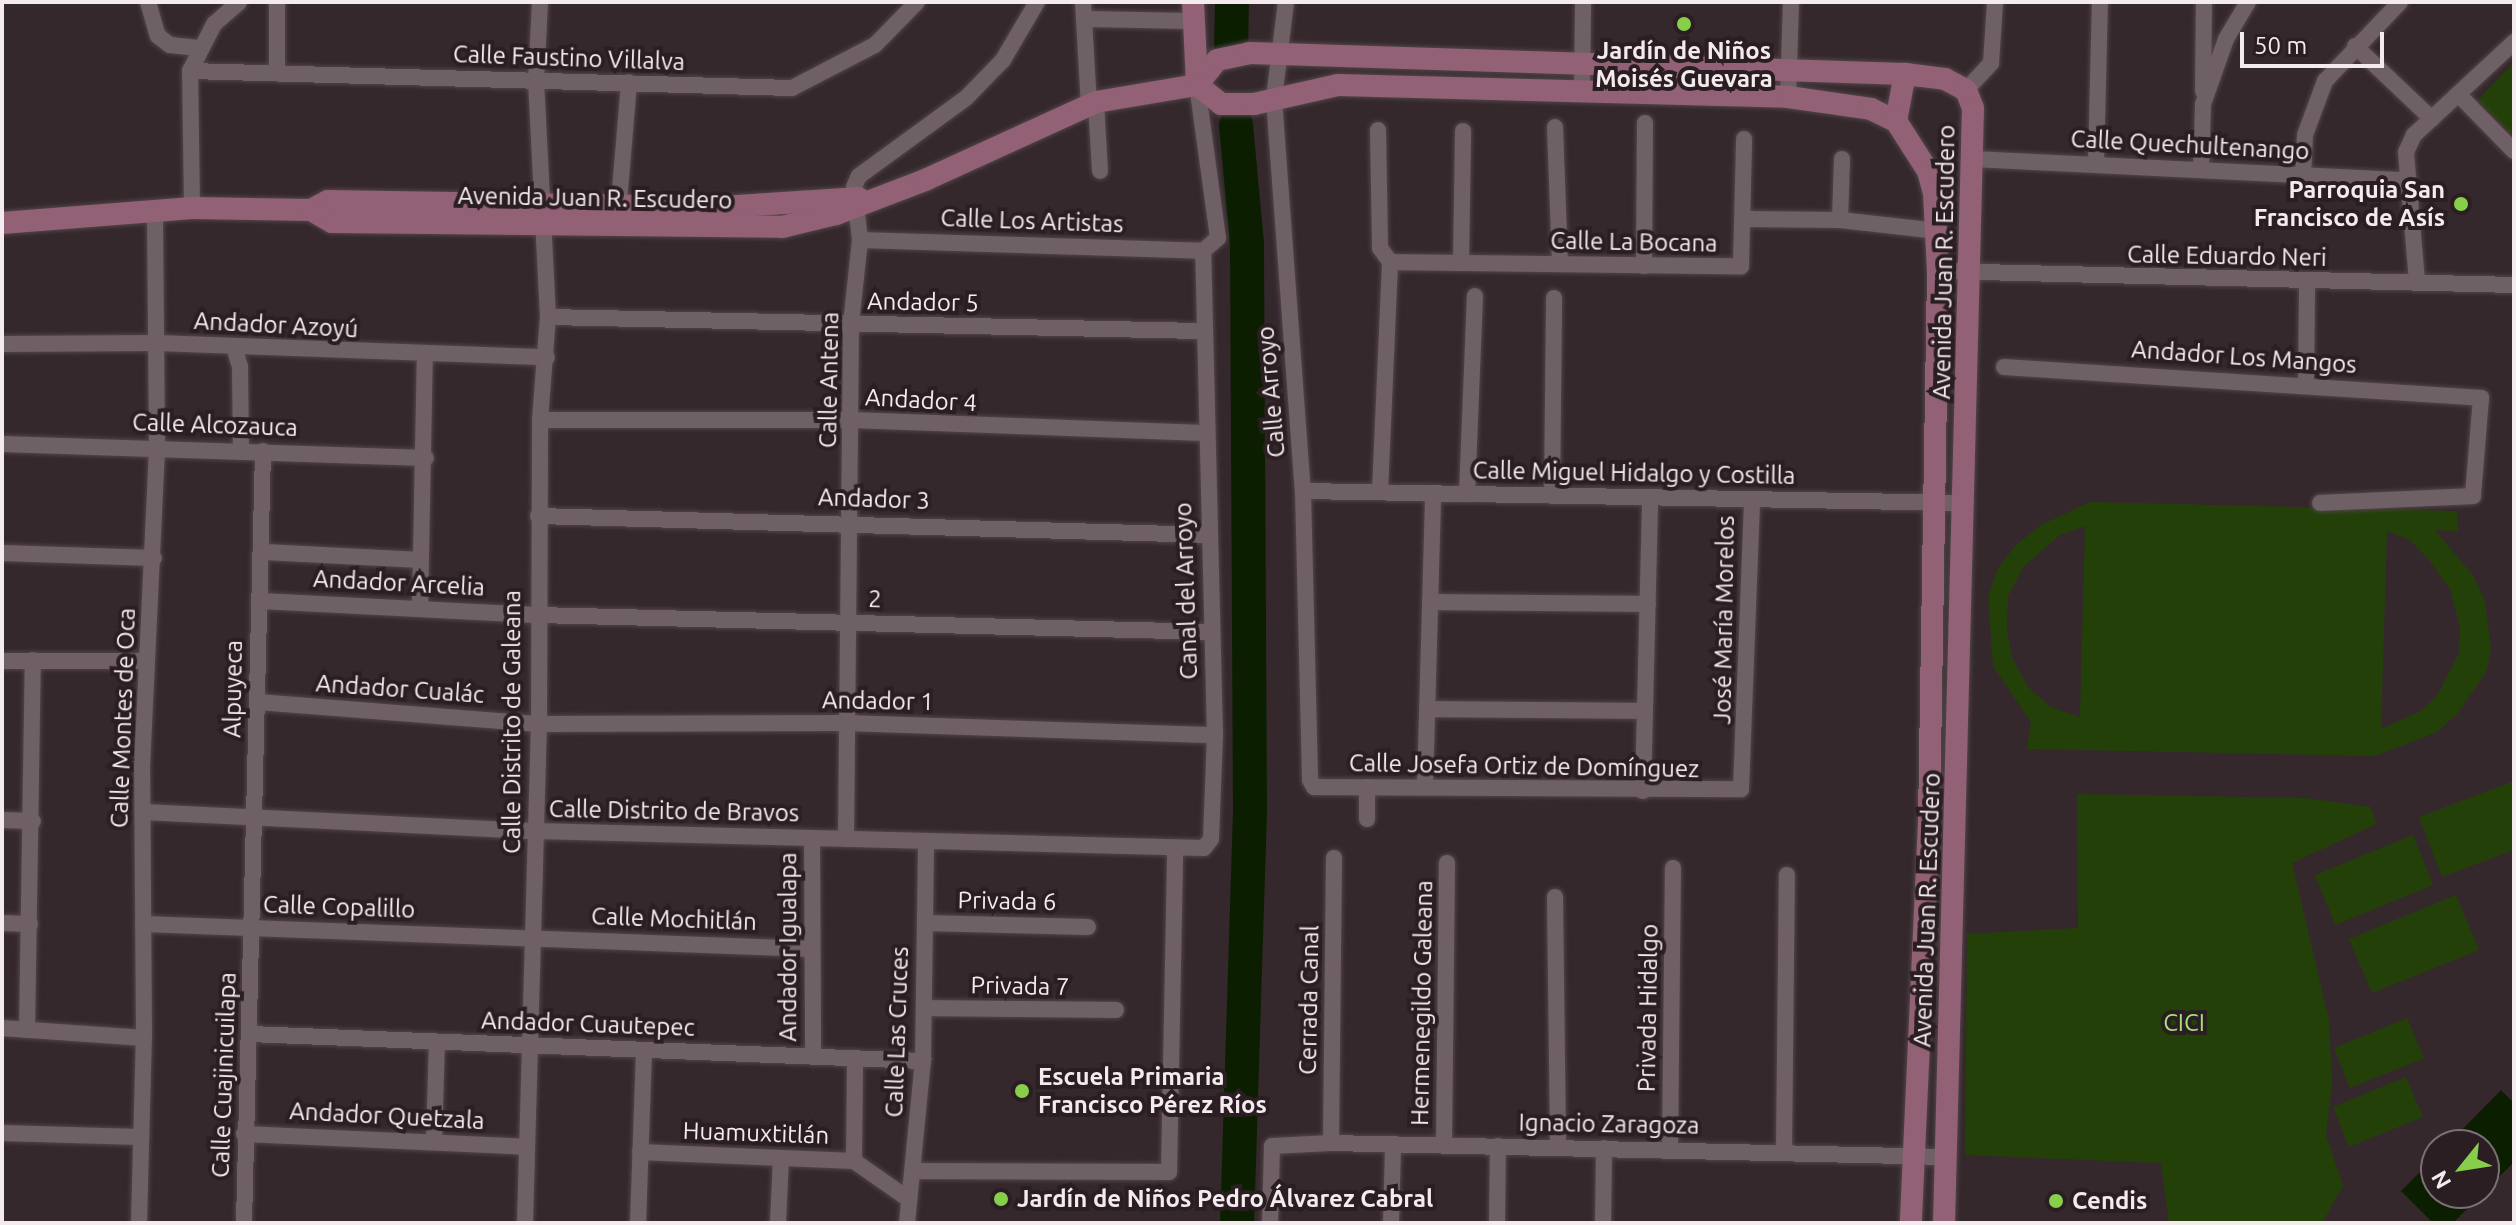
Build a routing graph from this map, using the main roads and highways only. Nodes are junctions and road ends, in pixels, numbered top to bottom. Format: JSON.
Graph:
{"nodes":[{"id":1,"x":1193,"y":12,"type":"edge"},
{"id":2,"x":1839,"y":71,"type":"junction"},
{"id":3,"x":1905,"y":74,"type":"junction"},
{"id":4,"x":1197,"y":85,"type":"junction"},
{"id":5,"x":1837,"y":104,"type":"junction"},
{"id":6,"x":1896,"y":121,"type":"junction"},
{"id":7,"x":860,"y":201,"type":"junction"},
{"id":8,"x":544,"y":212,"type":"junction"},
{"id":9,"x":2,"y":223,"type":"edge"},
{"id":10,"x":1933,"y":617,"type":"junction"},
{"id":11,"x":1962,"y":620,"type":"junction"},
{"id":12,"x":1929,"y":822,"type":"junction"},
{"id":13,"x":1956,"y":825,"type":"junction"},
{"id":14,"x":1911,"y":1223,"type":"edge"},
{"id":15,"x":1944,"y":1223,"type":"edge"}],
"edges":[{"from":1,"to":4,"type":"main road"},
{"from":2,"to":3,"type":"main road","name":"Avenida Juan R. Escudero"},
{"from":2,"to":4,"type":"main road","name":"Avenida Juan R. Escudero"},
{"from":2,"to":5,"type":"main road"},
{"from":3,"to":6,"type":"main road"},
{"from":3,"to":11,"type":"main road","name":"Avenida Juan R. Escudero"},
{"from":4,"to":5,"type":"main road"},
{"from":4,"to":7,"type":"main road","name":"Avenida Juan R. Escudero"},
{"from":5,"to":6,"type":"main road"},
{"from":6,"to":10,"type":"main road","name":"Avenida Juan R. Escudero"},
{"from":7,"to":8,"type":"main road","name":"Avenida Juan R. Escudero"},
{"from":7,"to":8,"type":"main road","name":"Avenida Juan R. Escudero"},
{"from":8,"to":9,"type":"main road","name":"Avenida Juan R. Escudero"},
{"from":10,"to":11,"type":"main road"},
{"from":10,"to":12,"type":"main road","name":"Avenida Juan R. Escudero"},
{"from":11,"to":13,"type":"main road","name":"Avenida Juan R. Escudero"},
{"from":12,"to":13,"type":"main road"},
{"from":12,"to":14,"type":"main road","name":"Avenida Juan R. Escudero"},
{"from":13,"to":15,"type":"main road","name":"Avenida Juan R. Escudero"}]}
